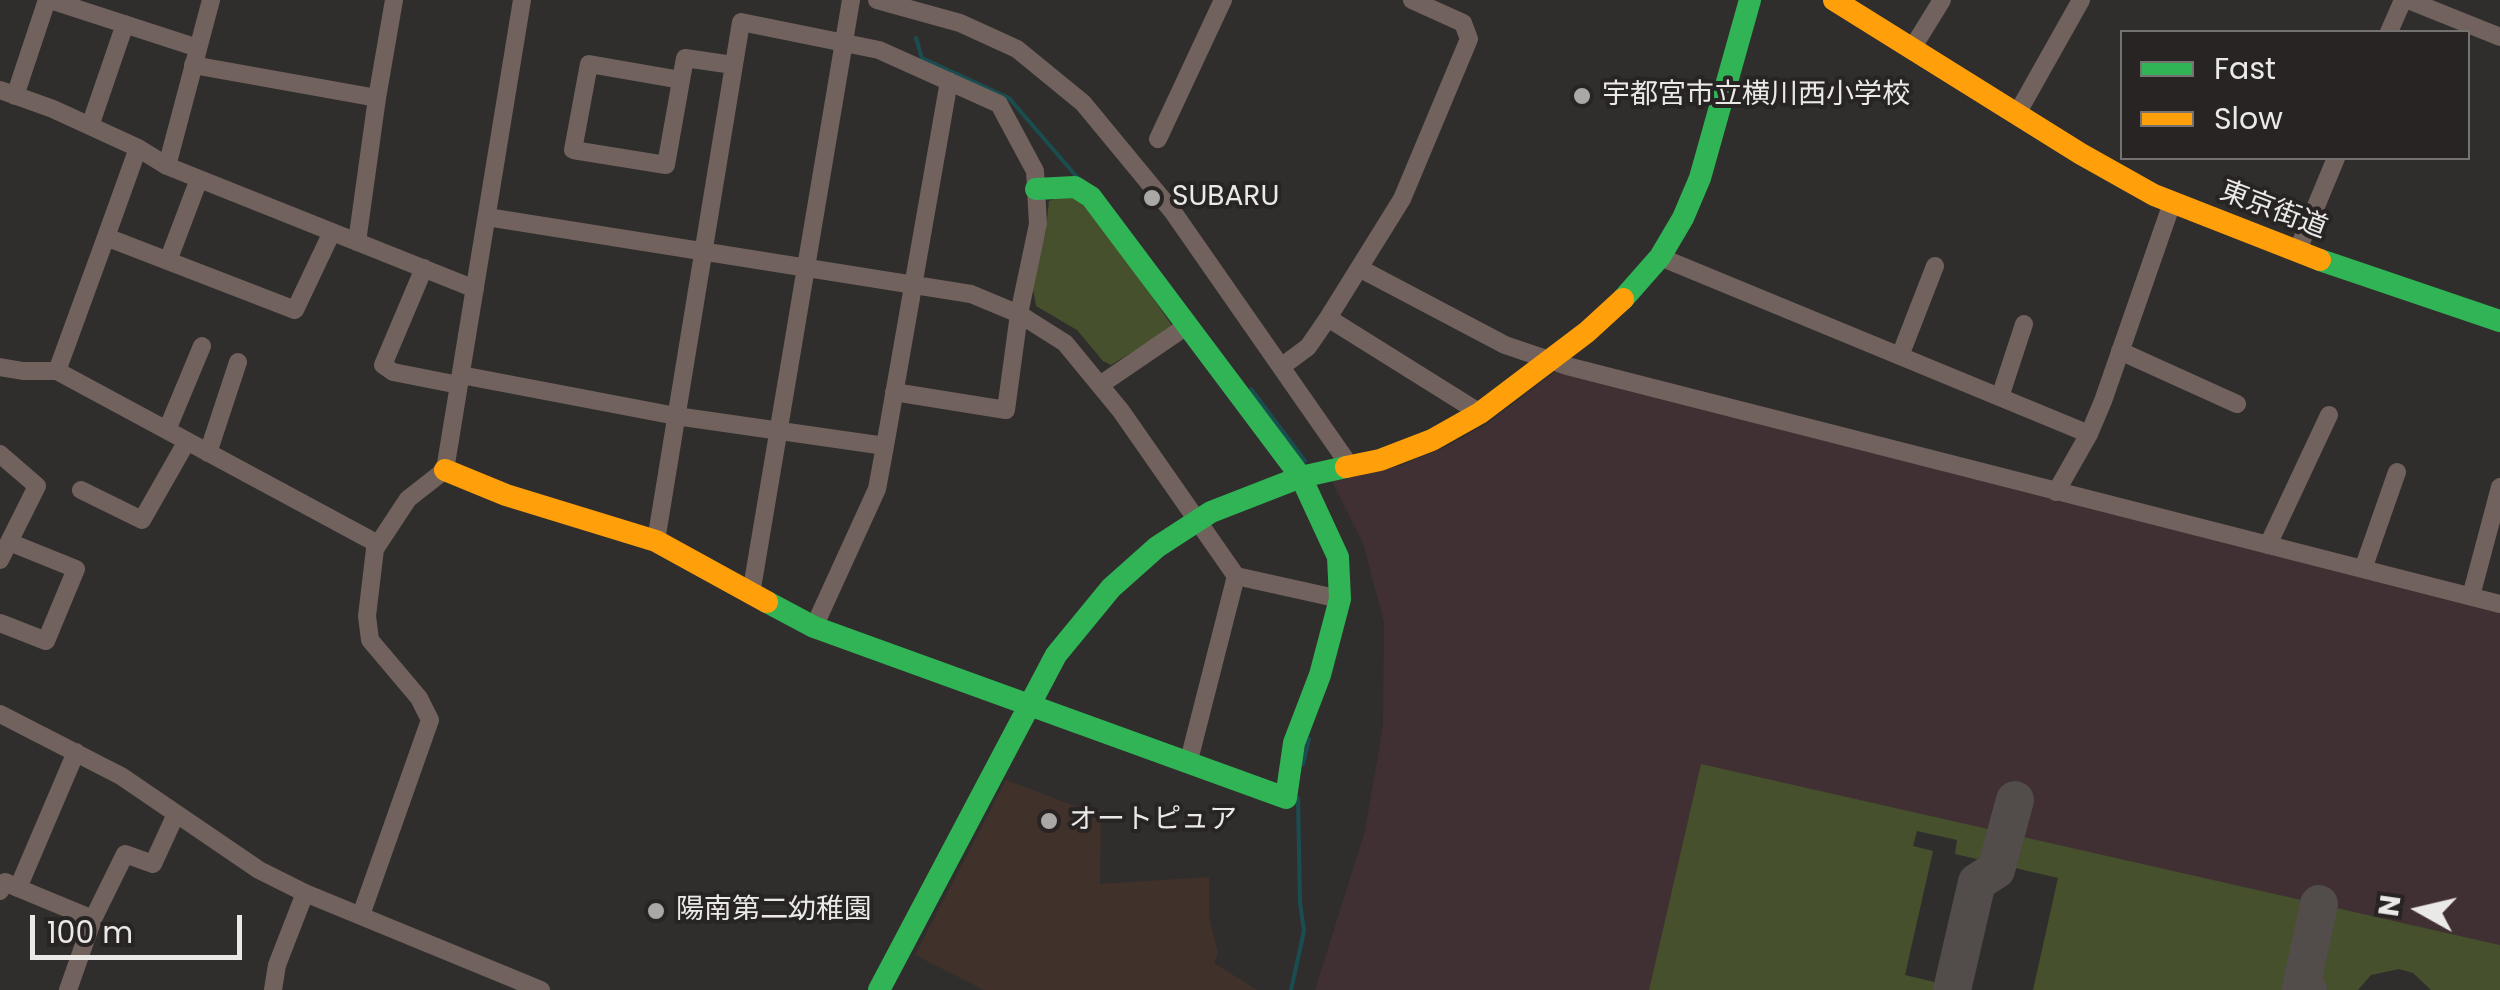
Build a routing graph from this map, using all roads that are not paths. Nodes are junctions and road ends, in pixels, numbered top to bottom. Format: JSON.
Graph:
{"nodes":[{"id":1,"x":49,"y":0,"type":"edge"},
{"id":2,"x":211,"y":0,"type":"edge"},
{"id":3,"x":394,"y":0,"type":"edge"},
{"id":4,"x":521,"y":0,"type":"edge"},
{"id":5,"x":851,"y":0,"type":"edge"},
{"id":6,"x":876,"y":0,"type":"edge"},
{"id":7,"x":1223,"y":0,"type":"edge"},
{"id":8,"x":1412,"y":0,"type":"edge"},
{"id":9,"x":1750,"y":0,"type":"edge"},
{"id":10,"x":1834,"y":0,"type":"edge"},
{"id":11,"x":1942,"y":0,"type":"edge"},
{"id":12,"x":2081,"y":0,"type":"edge"},
{"id":13,"x":2405,"y":0,"type":"edge"},
{"id":14,"x":125,"y":24,"type":"junction"},
{"id":15,"x":2390,"y":30,"type":"edge"},
{"id":16,"x":2500,"y":36,"type":"edge"},
{"id":17,"x":844,"y":41,"type":"junction"},
{"id":18,"x":1913,"y":47,"type":"junction"},
{"id":19,"x":196,"y":57,"type":"junction"},
{"id":20,"x":733,"y":65,"type":"junction"},
{"id":21,"x":681,"y":80,"type":"junction"},
{"id":22,"x":949,"y":80,"type":"junction"},
{"id":23,"x":8,"y":93,"type":"edge"},
{"id":24,"x":378,"y":98,"type":"junction"},
{"id":25,"x":2018,"y":112,"type":"junction"},
{"id":26,"x":90,"y":126,"type":"junction"},
{"id":27,"x":1158,"y":140,"type":"dead end"},
{"id":28,"x":138,"y":148,"type":"junction"},
{"id":29,"x":2335,"y":160,"type":"edge"},
{"id":30,"x":167,"y":166,"type":"junction"},
{"id":31,"x":199,"y":178,"type":"junction"},
{"id":32,"x":1036,"y":189,"type":"junction"},
{"id":33,"x":2172,"y":203,"type":"junction"},
{"id":34,"x":486,"y":217,"type":"junction"},
{"id":35,"x":332,"y":232,"type":"junction"},
{"id":36,"x":106,"y":237,"type":"junction"},
{"id":37,"x":357,"y":242,"type":"junction"},
{"id":38,"x":701,"y":250,"type":"junction"},
{"id":39,"x":2297,"y":252,"type":"junction"},
{"id":40,"x":1660,"y":257,"type":"junction"},
{"id":41,"x":168,"y":261,"type":"junction"},
{"id":42,"x":807,"y":266,"type":"junction"},
{"id":43,"x":1935,"y":266,"type":"dead end"},
{"id":44,"x":424,"y":268,"type":"junction"},
{"id":45,"x":1359,"y":268,"type":"junction"},
{"id":46,"x":916,"y":284,"type":"junction"},
{"id":47,"x":474,"y":289,"type":"junction"},
{"id":48,"x":1020,"y":314,"type":"junction"},
{"id":49,"x":1328,"y":318,"type":"junction"},
{"id":50,"x":2500,"y":321,"type":"edge"},
{"id":51,"x":2024,"y":324,"type":"dead end"},
{"id":52,"x":1188,"y":325,"type":"junction"},
{"id":53,"x":202,"y":346,"type":"dead end"},
{"id":54,"x":2120,"y":351,"type":"junction"},
{"id":55,"x":1900,"y":356,"type":"junction"},
{"id":56,"x":1548,"y":360,"type":"junction"},
{"id":57,"x":238,"y":362,"type":"dead end"},
{"id":58,"x":0,"y":367,"type":"edge"},
{"id":59,"x":1281,"y":367,"type":"junction"},
{"id":60,"x":56,"y":371,"type":"junction"},
{"id":61,"x":460,"y":380,"type":"junction"},
{"id":62,"x":1100,"y":385,"type":"junction"},
{"id":63,"x":894,"y":392,"type":"junction"},
{"id":64,"x":2000,"y":397,"type":"junction"},
{"id":65,"x":2237,"y":404,"type":"dead end"},
{"id":66,"x":1480,"y":413,"type":"junction"},
{"id":67,"x":2329,"y":415,"type":"dead end"},
{"id":68,"x":676,"y":416,"type":"junction"},
{"id":69,"x":167,"y":430,"type":"junction"},
{"id":70,"x":779,"y":431,"type":"junction"},
{"id":71,"x":2089,"y":434,"type":"junction"},
{"id":72,"x":187,"y":441,"type":"junction"},
{"id":73,"x":885,"y":446,"type":"junction"},
{"id":74,"x":208,"y":452,"type":"junction"},
{"id":75,"x":0,"y":454,"type":"edge"},
{"id":76,"x":1350,"y":466,"type":"junction"},
{"id":77,"x":445,"y":470,"type":"junction"},
{"id":78,"x":2397,"y":472,"type":"dead end"},
{"id":79,"x":1301,"y":477,"type":"junction"},
{"id":80,"x":2500,"y":486,"type":"edge"},
{"id":81,"x":81,"y":490,"type":"dead end"},
{"id":82,"x":2056,"y":492,"type":"junction"},
{"id":83,"x":1198,"y":519,"type":"junction"},
{"id":84,"x":656,"y":541,"type":"junction"},
{"id":85,"x":9,"y":542,"type":"junction"},
{"id":86,"x":378,"y":544,"type":"junction"},
{"id":87,"x":2268,"y":545,"type":"junction"},
{"id":88,"x":0,"y":560,"type":"edge"},
{"id":89,"x":2363,"y":569,"type":"junction"},
{"id":90,"x":1236,"y":576,"type":"junction"},
{"id":91,"x":751,"y":594,"type":"junction"},
{"id":92,"x":2472,"y":596,"type":"junction"},
{"id":93,"x":1340,"y":599,"type":"junction"},
{"id":94,"x":2500,"y":604,"type":"edge"},
{"id":95,"x":0,"y":623,"type":"edge"},
{"id":96,"x":814,"y":627,"type":"junction"},
{"id":97,"x":1027,"y":707,"type":"junction"},
{"id":98,"x":0,"y":714,"type":"edge"},
{"id":99,"x":76,"y":752,"type":"junction"},
{"id":100,"x":1188,"y":764,"type":"junction"},
{"id":101,"x":176,"y":814,"type":"junction"},
{"id":102,"x":9,"y":890,"type":"edge"},
{"id":103,"x":305,"y":893,"type":"junction"},
{"id":104,"x":360,"y":915,"type":"junction"},
{"id":105,"x":93,"y":919,"type":"junction"},
{"id":106,"x":68,"y":990,"type":"edge"},
{"id":107,"x":273,"y":990,"type":"edge"},
{"id":108,"x":541,"y":990,"type":"edge"},
{"id":109,"x":879,"y":990,"type":"edge"}],
"edges":[{"from":1,"to":14,"type":"street"},
{"from":1,"to":23,"type":"street"},
{"from":2,"to":19,"type":"street"},
{"from":3,"to":24,"type":"street"},
{"from":4,"to":34,"type":"street"},
{"from":5,"to":17,"type":"street"},
{"from":6,"to":59,"type":"street"},
{"from":7,"to":27,"type":"street"},
{"from":8,"to":45,"type":"street"},
{"from":9,"to":40,"type":"main road"},
{"from":10,"to":18,"type":"main road","name":"東京街道"},
{"from":11,"to":18,"type":"street"},
{"from":12,"to":25,"type":"street"},
{"from":13,"to":15,"type":"street"},
{"from":13,"to":16,"type":"street"},
{"from":14,"to":19,"type":"street"},
{"from":14,"to":26,"type":"street"},
{"from":17,"to":20,"type":"street"},
{"from":17,"to":22,"type":"street"},
{"from":17,"to":42,"type":"street"},
{"from":18,"to":25,"type":"main road","name":"東京街道"},
{"from":19,"to":24,"type":"street"},
{"from":19,"to":30,"type":"street"},
{"from":20,"to":21,"type":"street"},
{"from":20,"to":38,"type":"street"},
{"from":21,"to":21,"type":"street"},
{"from":22,"to":32,"type":"street"},
{"from":22,"to":46,"type":"street"},
{"from":23,"to":26,"type":"street"},
{"from":24,"to":37,"type":"street"},
{"from":25,"to":33,"type":"main road","name":"東京街道"},
{"from":26,"to":28,"type":"street"},
{"from":28,"to":30,"type":"street"},
{"from":28,"to":36,"type":"street"},
{"from":29,"to":39,"type":"street"},
{"from":30,"to":31,"type":"street"},
{"from":31,"to":35,"type":"street"},
{"from":31,"to":41,"type":"street"},
{"from":32,"to":48,"type":"street"},
{"from":32,"to":52,"type":"main road"},
{"from":33,"to":39,"type":"main road","name":"東京街道"},
{"from":33,"to":54,"type":"street"},
{"from":34,"to":38,"type":"street"},
{"from":34,"to":47,"type":"street"},
{"from":35,"to":37,"type":"street"},
{"from":35,"to":41,"type":"street"},
{"from":36,"to":41,"type":"street"},
{"from":36,"to":60,"type":"street"},
{"from":37,"to":44,"type":"street"},
{"from":38,"to":42,"type":"street"},
{"from":38,"to":68,"type":"street"},
{"from":39,"to":50,"type":"main road","name":"東京街道"},
{"from":40,"to":55,"type":"street"},
{"from":40,"to":56,"type":"main road"},
{"from":42,"to":46,"type":"street"},
{"from":42,"to":70,"type":"street"},
{"from":43,"to":55,"type":"street"},
{"from":44,"to":47,"type":"street"},
{"from":44,"to":61,"type":"street"},
{"from":45,"to":49,"type":"street"},
{"from":45,"to":56,"type":"street"},
{"from":46,"to":48,"type":"street"},
{"from":46,"to":63,"type":"street"},
{"from":47,"to":61,"type":"street"},
{"from":48,"to":62,"type":"street"},
{"from":48,"to":63,"type":"street"},
{"from":49,"to":59,"type":"street"},
{"from":49,"to":66,"type":"street"},
{"from":51,"to":64,"type":"street"},
{"from":52,"to":62,"type":"street"},
{"from":52,"to":79,"type":"main road"},
{"from":53,"to":69,"type":"street"},
{"from":54,"to":65,"type":"street"},
{"from":54,"to":71,"type":"street"},
{"from":55,"to":64,"type":"street"},
{"from":56,"to":66,"type":"main road"},
{"from":56,"to":82,"type":"street"},
{"from":57,"to":74,"type":"street"},
{"from":58,"to":60,"type":"street"},
{"from":59,"to":76,"type":"street"},
{"from":60,"to":69,"type":"street"},
{"from":61,"to":68,"type":"street"},
{"from":61,"to":77,"type":"street"},
{"from":62,"to":83,"type":"street"},
{"from":63,"to":73,"type":"street"},
{"from":64,"to":71,"type":"street"},
{"from":66,"to":76,"type":"main road"},
{"from":67,"to":87,"type":"street"},
{"from":68,"to":70,"type":"street"},
{"from":68,"to":84,"type":"street"},
{"from":69,"to":72,"type":"street"},
{"from":70,"to":73,"type":"street"},
{"from":70,"to":91,"type":"street"},
{"from":71,"to":82,"type":"street"},
{"from":72,"to":74,"type":"street"},
{"from":72,"to":81,"type":"street"},
{"from":73,"to":96,"type":"street"},
{"from":74,"to":86,"type":"street"},
{"from":75,"to":85,"type":"street"},
{"from":76,"to":79,"type":"main road"},
{"from":77,"to":84,"type":"main road"},
{"from":77,"to":86,"type":"street"},
{"from":78,"to":89,"type":"street"},
{"from":79,"to":83,"type":"main road"},
{"from":79,"to":93,"type":"main road"},
{"from":80,"to":92,"type":"street"},
{"from":82,"to":87,"type":"street"},
{"from":83,"to":90,"type":"street"},
{"from":83,"to":97,"type":"main road"},
{"from":84,"to":91,"type":"main road"},
{"from":85,"to":88,"type":"street"},
{"from":85,"to":95,"type":"street"},
{"from":86,"to":104,"type":"street"},
{"from":87,"to":89,"type":"street"},
{"from":89,"to":92,"type":"street"},
{"from":90,"to":93,"type":"street"},
{"from":90,"to":100,"type":"street"},
{"from":91,"to":96,"type":"main road"},
{"from":92,"to":94,"type":"street"},
{"from":93,"to":100,"type":"main road"},
{"from":96,"to":97,"type":"main road"},
{"from":97,"to":100,"type":"main road"},
{"from":97,"to":109,"type":"main road"},
{"from":98,"to":99,"type":"street"},
{"from":99,"to":101,"type":"street"},
{"from":99,"to":102,"type":"street"},
{"from":101,"to":103,"type":"street"},
{"from":101,"to":105,"type":"street"},
{"from":102,"to":105,"type":"street"},
{"from":103,"to":104,"type":"street"},
{"from":103,"to":107,"type":"street"},
{"from":104,"to":108,"type":"street"},
{"from":105,"to":106,"type":"street"}]}
